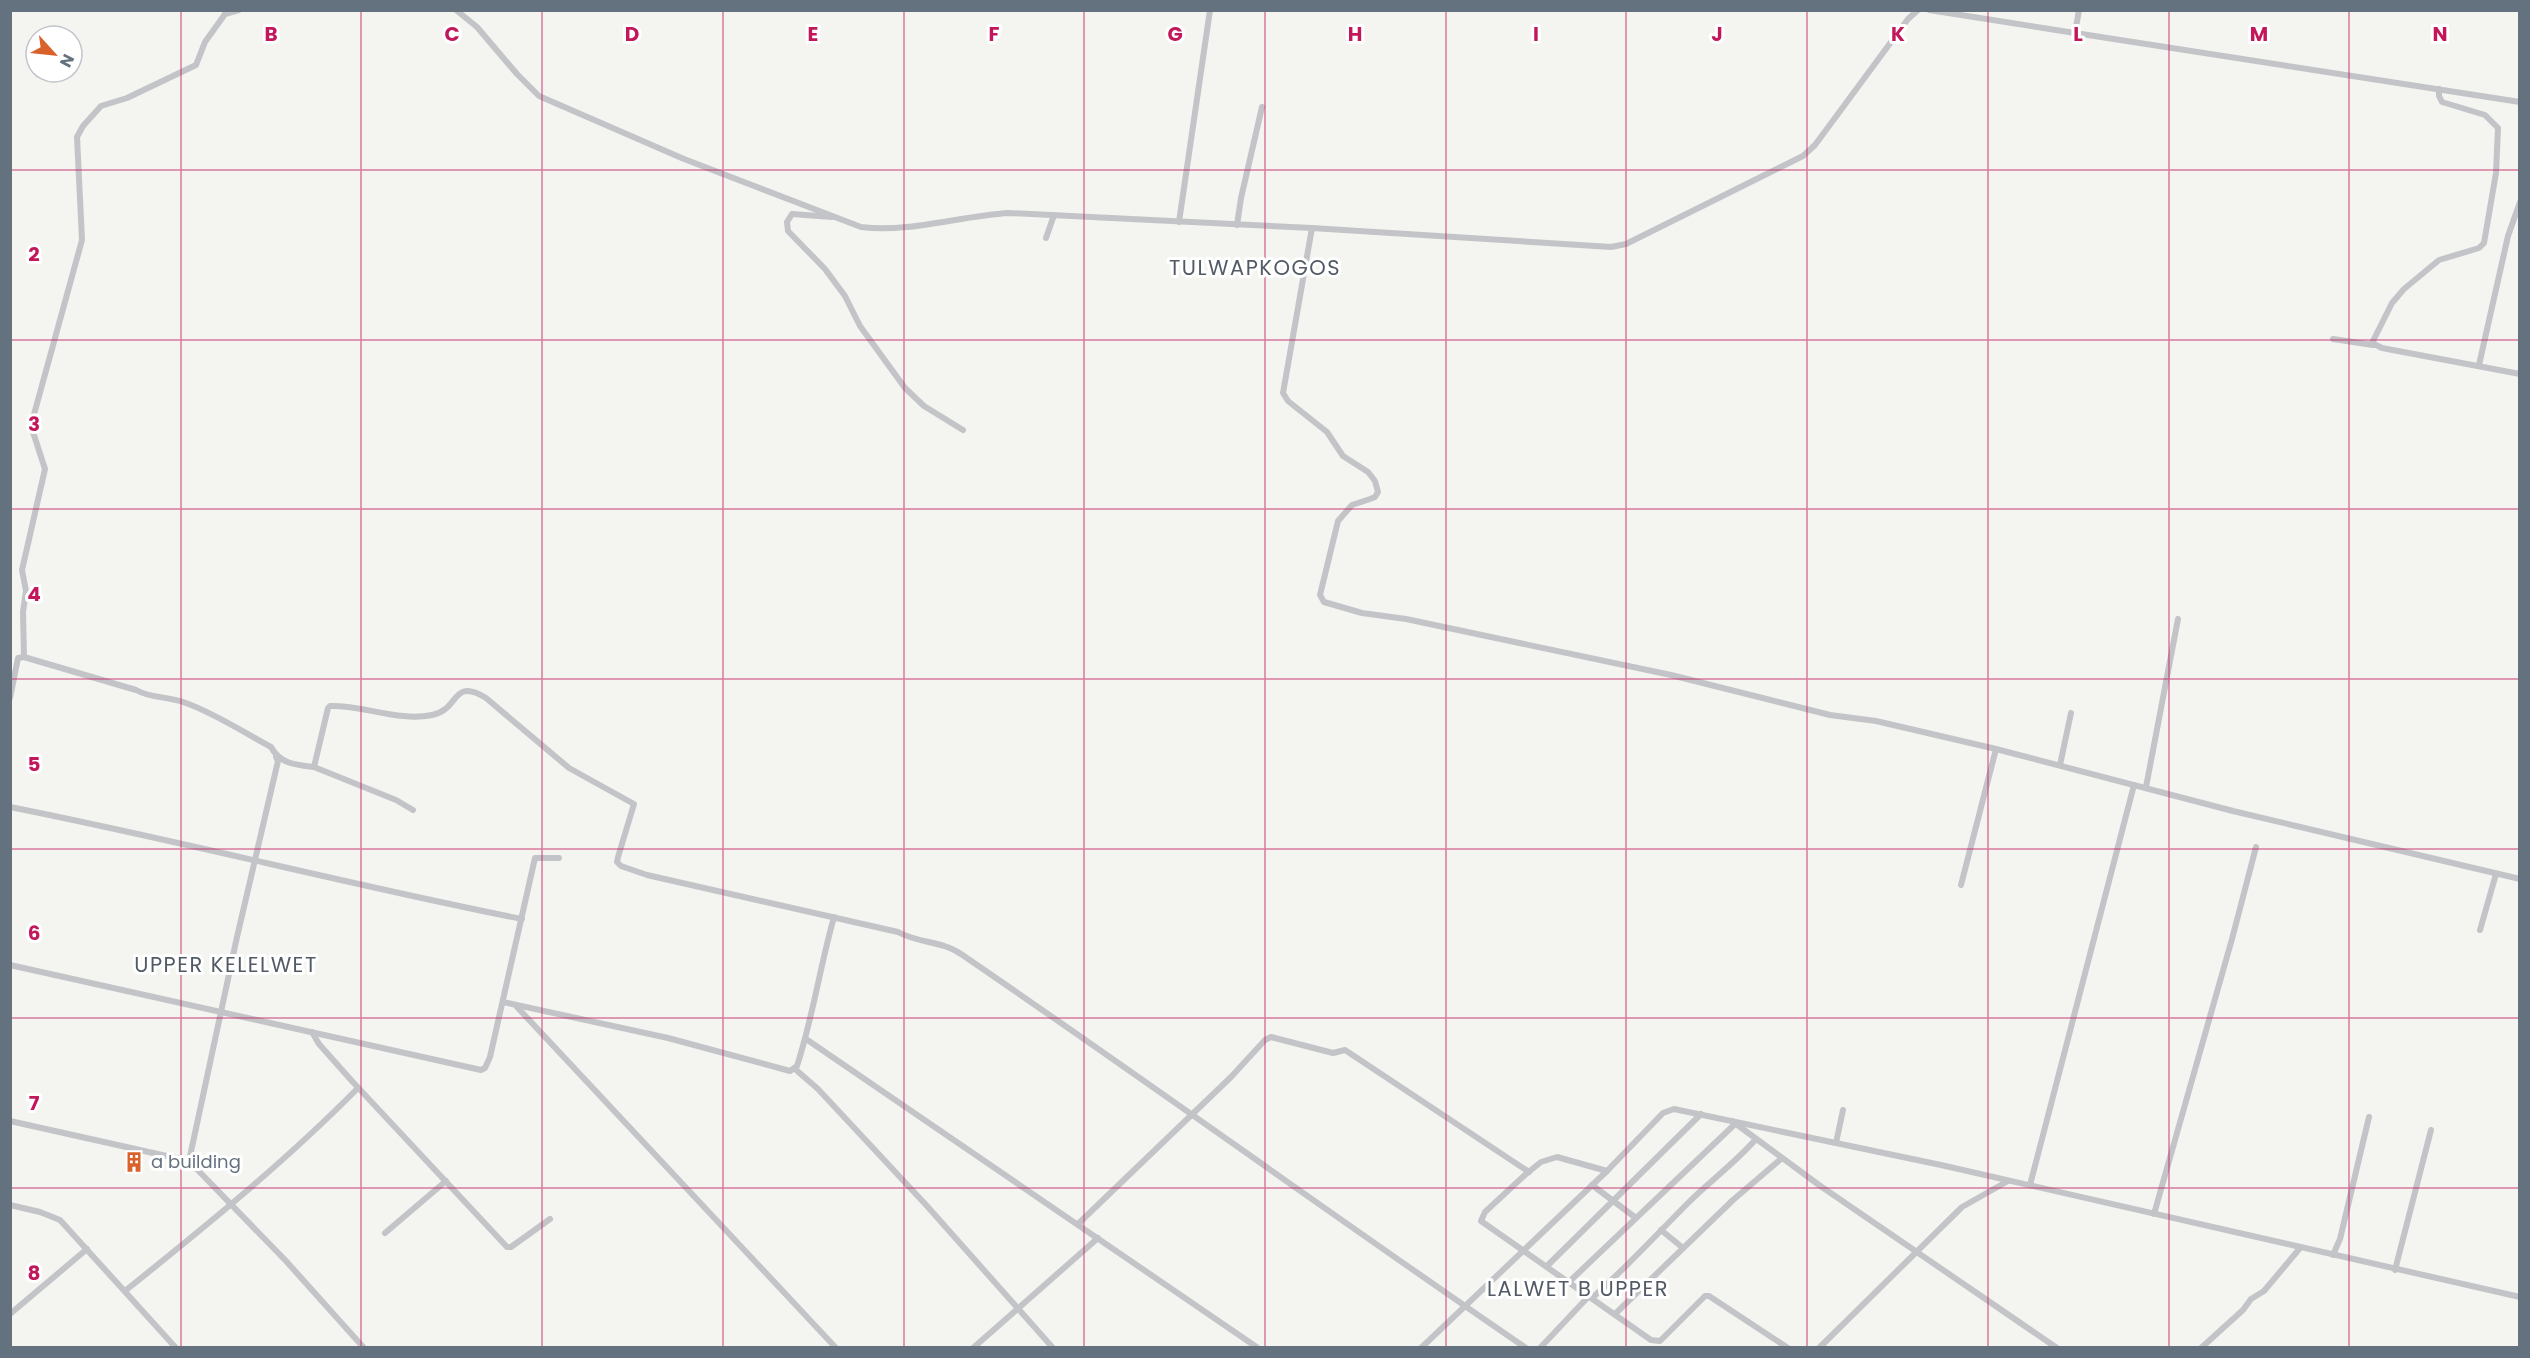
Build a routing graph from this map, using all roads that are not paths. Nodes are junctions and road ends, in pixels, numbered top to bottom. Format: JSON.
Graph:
{"nodes":[{"id":1,"x":239,"y":10,"type":"edge"},
{"id":2,"x":456,"y":10,"type":"edge"},
{"id":3,"x":1210,"y":10,"type":"edge"},
{"id":4,"x":1918,"y":10,"type":"edge"},
{"id":5,"x":1929,"y":10,"type":"edge"},
{"id":6,"x":2079,"y":10,"type":"edge"},
{"id":7,"x":2075,"y":33,"type":"junction"},
{"id":8,"x":2439,"y":89,"type":"junction"},
{"id":9,"x":2520,"y":102,"type":"edge"},
{"id":10,"x":1262,"y":107,"type":"dead end"},
{"id":11,"x":2520,"y":202,"type":"edge"},
{"id":12,"x":1054,"y":215,"type":"junction"},
{"id":13,"x":834,"y":217,"type":"junction"},
{"id":14,"x":1179,"y":222,"type":"junction"},
{"id":15,"x":1237,"y":225,"type":"junction"},
{"id":16,"x":1312,"y":228,"type":"junction"},
{"id":17,"x":1046,"y":238,"type":"dead end"},
{"id":18,"x":2333,"y":339,"type":"dead end"},
{"id":19,"x":2373,"y":345,"type":"junction"},
{"id":20,"x":2479,"y":365,"type":"junction"},
{"id":21,"x":2520,"y":374,"type":"edge"},
{"id":22,"x":963,"y":430,"type":"dead end"},
{"id":23,"x":2178,"y":619,"type":"dead end"},
{"id":24,"x":24,"y":657,"type":"junction"},
{"id":25,"x":10,"y":698,"type":"edge"},
{"id":26,"x":2071,"y":713,"type":"dead end"},
{"id":27,"x":1996,"y":749,"type":"junction"},
{"id":28,"x":276,"y":757,"type":"junction"},
{"id":29,"x":2060,"y":765,"type":"junction"},
{"id":30,"x":314,"y":766,"type":"junction"},
{"id":31,"x":2134,"y":785,"type":"junction"},
{"id":32,"x":2146,"y":787,"type":"junction"},
{"id":33,"x":10,"y":807,"type":"edge"},
{"id":34,"x":412,"y":810,"type":"dead end"},
{"id":35,"x":2256,"y":848,"type":"dead end"},
{"id":36,"x":559,"y":858,"type":"dead end"},
{"id":37,"x":255,"y":860,"type":"junction"},
{"id":38,"x":2496,"y":874,"type":"junction"},
{"id":39,"x":2520,"y":879,"type":"edge"},
{"id":40,"x":1961,"y":885,"type":"dead end"},
{"id":41,"x":834,"y":917,"type":"junction"},
{"id":42,"x":522,"y":919,"type":"junction"},
{"id":43,"x":2480,"y":930,"type":"dead end"},
{"id":44,"x":10,"y":965,"type":"edge"},
{"id":45,"x":503,"y":1002,"type":"junction"},
{"id":46,"x":518,"y":1007,"type":"junction"},
{"id":47,"x":221,"y":1011,"type":"junction"},
{"id":48,"x":312,"y":1032,"type":"junction"},
{"id":49,"x":806,"y":1039,"type":"junction"},
{"id":50,"x":795,"y":1069,"type":"junction"},
{"id":51,"x":358,"y":1088,"type":"junction"},
{"id":52,"x":1843,"y":1110,"type":"dead end"},
{"id":53,"x":1701,"y":1114,"type":"junction"},
{"id":54,"x":1190,"y":1116,"type":"junction"},
{"id":55,"x":2369,"y":1117,"type":"dead end"},
{"id":56,"x":10,"y":1121,"type":"edge"},
{"id":57,"x":1733,"y":1122,"type":"junction"},
{"id":58,"x":2431,"y":1130,"type":"dead end"},
{"id":59,"x":1756,"y":1139,"type":"junction"},
{"id":60,"x":1836,"y":1143,"type":"junction"},
{"id":61,"x":1782,"y":1158,"type":"junction"},
{"id":62,"x":189,"y":1161,"type":"junction"},
{"id":63,"x":1607,"y":1171,"type":"junction"},
{"id":64,"x":1529,"y":1172,"type":"junction"},
{"id":65,"x":2009,"y":1180,"type":"junction"},
{"id":66,"x":446,"y":1181,"type":"junction"},
{"id":67,"x":1592,"y":1185,"type":"junction"},
{"id":68,"x":2030,"y":1185,"type":"junction"},
{"id":69,"x":1614,"y":1202,"type":"junction"},
{"id":70,"x":232,"y":1204,"type":"junction"},
{"id":71,"x":10,"y":1205,"type":"edge"},
{"id":72,"x":2154,"y":1214,"type":"junction"},
{"id":73,"x":1636,"y":1218,"type":"junction"},
{"id":74,"x":550,"y":1219,"type":"dead end"},
{"id":75,"x":1079,"y":1223,"type":"junction"},
{"id":76,"x":1661,"y":1230,"type":"junction"},
{"id":77,"x":385,"y":1233,"type":"dead end"},
{"id":78,"x":1098,"y":1238,"type":"junction"},
{"id":79,"x":1683,"y":1248,"type":"junction"},
{"id":80,"x":2300,"y":1248,"type":"junction"},
{"id":81,"x":87,"y":1249,"type":"junction"},
{"id":82,"x":1522,"y":1250,"type":"junction"},
{"id":83,"x":1917,"y":1251,"type":"junction"},
{"id":84,"x":2333,"y":1255,"type":"junction"},
{"id":85,"x":1547,"y":1266,"type":"junction"},
{"id":86,"x":2396,"y":1270,"type":"junction"},
{"id":87,"x":1569,"y":1282,"type":"junction"},
{"id":88,"x":125,"y":1291,"type":"junction"},
{"id":89,"x":1591,"y":1297,"type":"junction"},
{"id":90,"x":2520,"y":1298,"type":"edge"},
{"id":91,"x":1464,"y":1305,"type":"junction"},
{"id":92,"x":1017,"y":1309,"type":"junction"},
{"id":93,"x":10,"y":1314,"type":"edge"},
{"id":94,"x":1615,"y":1314,"type":"junction"},
{"id":95,"x":176,"y":1347,"type":"edge"},
{"id":96,"x":364,"y":1347,"type":"edge"},
{"id":97,"x":836,"y":1347,"type":"edge"},
{"id":98,"x":973,"y":1347,"type":"edge"},
{"id":99,"x":1053,"y":1347,"type":"edge"},
{"id":100,"x":1258,"y":1347,"type":"edge"},
{"id":101,"x":1421,"y":1347,"type":"edge"},
{"id":102,"x":1526,"y":1347,"type":"edge"},
{"id":103,"x":1540,"y":1347,"type":"edge"},
{"id":104,"x":1788,"y":1347,"type":"edge"},
{"id":105,"x":1819,"y":1347,"type":"edge"},
{"id":106,"x":2057,"y":1347,"type":"edge"},
{"id":107,"x":2201,"y":1347,"type":"edge"}],
"edges":[{"from":1,"to":24,"type":"street"},
{"from":2,"to":13,"type":"street"},
{"from":3,"to":14,"type":"street"},
{"from":4,"to":16,"type":"street"},
{"from":5,"to":7,"type":"street"},
{"from":6,"to":7,"type":"street"},
{"from":7,"to":8,"type":"street"},
{"from":8,"to":9,"type":"street"},
{"from":8,"to":19,"type":"street"},
{"from":10,"to":15,"type":"street"},
{"from":11,"to":20,"type":"street"},
{"from":12,"to":13,"type":"street"},
{"from":12,"to":14,"type":"street"},
{"from":12,"to":17,"type":"street"},
{"from":13,"to":22,"type":"street"},
{"from":14,"to":15,"type":"street"},
{"from":15,"to":16,"type":"street"},
{"from":16,"to":27,"type":"street"},
{"from":18,"to":19,"type":"street"},
{"from":19,"to":20,"type":"street"},
{"from":20,"to":21,"type":"street"},
{"from":23,"to":32,"type":"street"},
{"from":24,"to":25,"type":"street"},
{"from":24,"to":28,"type":"street"},
{"from":26,"to":29,"type":"street"},
{"from":27,"to":29,"type":"street"},
{"from":27,"to":40,"type":"street"},
{"from":28,"to":30,"type":"street"},
{"from":28,"to":37,"type":"street"},
{"from":29,"to":31,"type":"street"},
{"from":30,"to":34,"type":"street"},
{"from":30,"to":41,"type":"street"},
{"from":31,"to":32,"type":"street"},
{"from":31,"to":68,"type":"street"},
{"from":32,"to":38,"type":"street"},
{"from":33,"to":37,"type":"street"},
{"from":35,"to":72,"type":"street"},
{"from":36,"to":42,"type":"street"},
{"from":37,"to":42,"type":"street"},
{"from":37,"to":47,"type":"street"},
{"from":38,"to":39,"type":"street"},
{"from":38,"to":43,"type":"street"},
{"from":41,"to":49,"type":"street"},
{"from":41,"to":54,"type":"street"},
{"from":42,"to":45,"type":"street"},
{"from":44,"to":47,"type":"street"},
{"from":45,"to":46,"type":"street"},
{"from":45,"to":48,"type":"street"},
{"from":46,"to":50,"type":"street"},
{"from":46,"to":97,"type":"street"},
{"from":47,"to":48,"type":"street"},
{"from":47,"to":62,"type":"street"},
{"from":48,"to":51,"type":"street"},
{"from":49,"to":50,"type":"street"},
{"from":49,"to":75,"type":"street"},
{"from":50,"to":92,"type":"street"},
{"from":51,"to":66,"type":"street"},
{"from":51,"to":70,"type":"street"},
{"from":52,"to":60,"type":"street"},
{"from":53,"to":57,"type":"street"},
{"from":53,"to":63,"type":"street"},
{"from":53,"to":69,"type":"street"},
{"from":54,"to":64,"type":"street"},
{"from":54,"to":75,"type":"street"},
{"from":54,"to":91,"type":"street"},
{"from":55,"to":84,"type":"street"},
{"from":56,"to":62,"type":"street"},
{"from":57,"to":59,"type":"street"},
{"from":57,"to":60,"type":"street"},
{"from":57,"to":73,"type":"street"},
{"from":58,"to":86,"type":"street"},
{"from":59,"to":61,"type":"street"},
{"from":59,"to":76,"type":"street"},
{"from":60,"to":65,"type":"street"},
{"from":61,"to":79,"type":"street"},
{"from":61,"to":83,"type":"street"},
{"from":62,"to":70,"type":"street"},
{"from":63,"to":64,"type":"street"},
{"from":63,"to":67,"type":"street"},
{"from":64,"to":82,"type":"street"},
{"from":65,"to":68,"type":"street"},
{"from":65,"to":83,"type":"street"},
{"from":66,"to":74,"type":"street"},
{"from":66,"to":77,"type":"street"},
{"from":67,"to":69,"type":"street"},
{"from":67,"to":82,"type":"street"},
{"from":68,"to":72,"type":"street"},
{"from":69,"to":73,"type":"street"},
{"from":69,"to":85,"type":"street"},
{"from":70,"to":88,"type":"street"},
{"from":70,"to":96,"type":"street"},
{"from":71,"to":81,"type":"street"},
{"from":72,"to":80,"type":"street"},
{"from":73,"to":87,"type":"street"},
{"from":75,"to":78,"type":"street"},
{"from":76,"to":79,"type":"street"},
{"from":76,"to":89,"type":"street"},
{"from":78,"to":92,"type":"street"},
{"from":78,"to":100,"type":"street"},
{"from":79,"to":94,"type":"street"},
{"from":80,"to":84,"type":"street"},
{"from":80,"to":107,"type":"street"},
{"from":81,"to":88,"type":"street"},
{"from":81,"to":93,"type":"street"},
{"from":82,"to":85,"type":"street"},
{"from":82,"to":91,"type":"street"},
{"from":83,"to":105,"type":"street"},
{"from":83,"to":106,"type":"street"},
{"from":84,"to":86,"type":"street"},
{"from":85,"to":87,"type":"street"},
{"from":86,"to":90,"type":"street"},
{"from":87,"to":89,"type":"street"},
{"from":88,"to":95,"type":"street"},
{"from":89,"to":94,"type":"street"},
{"from":89,"to":103,"type":"street"},
{"from":91,"to":101,"type":"street"},
{"from":91,"to":102,"type":"street"},
{"from":92,"to":98,"type":"street"},
{"from":92,"to":99,"type":"street"},
{"from":94,"to":104,"type":"street"}]}
